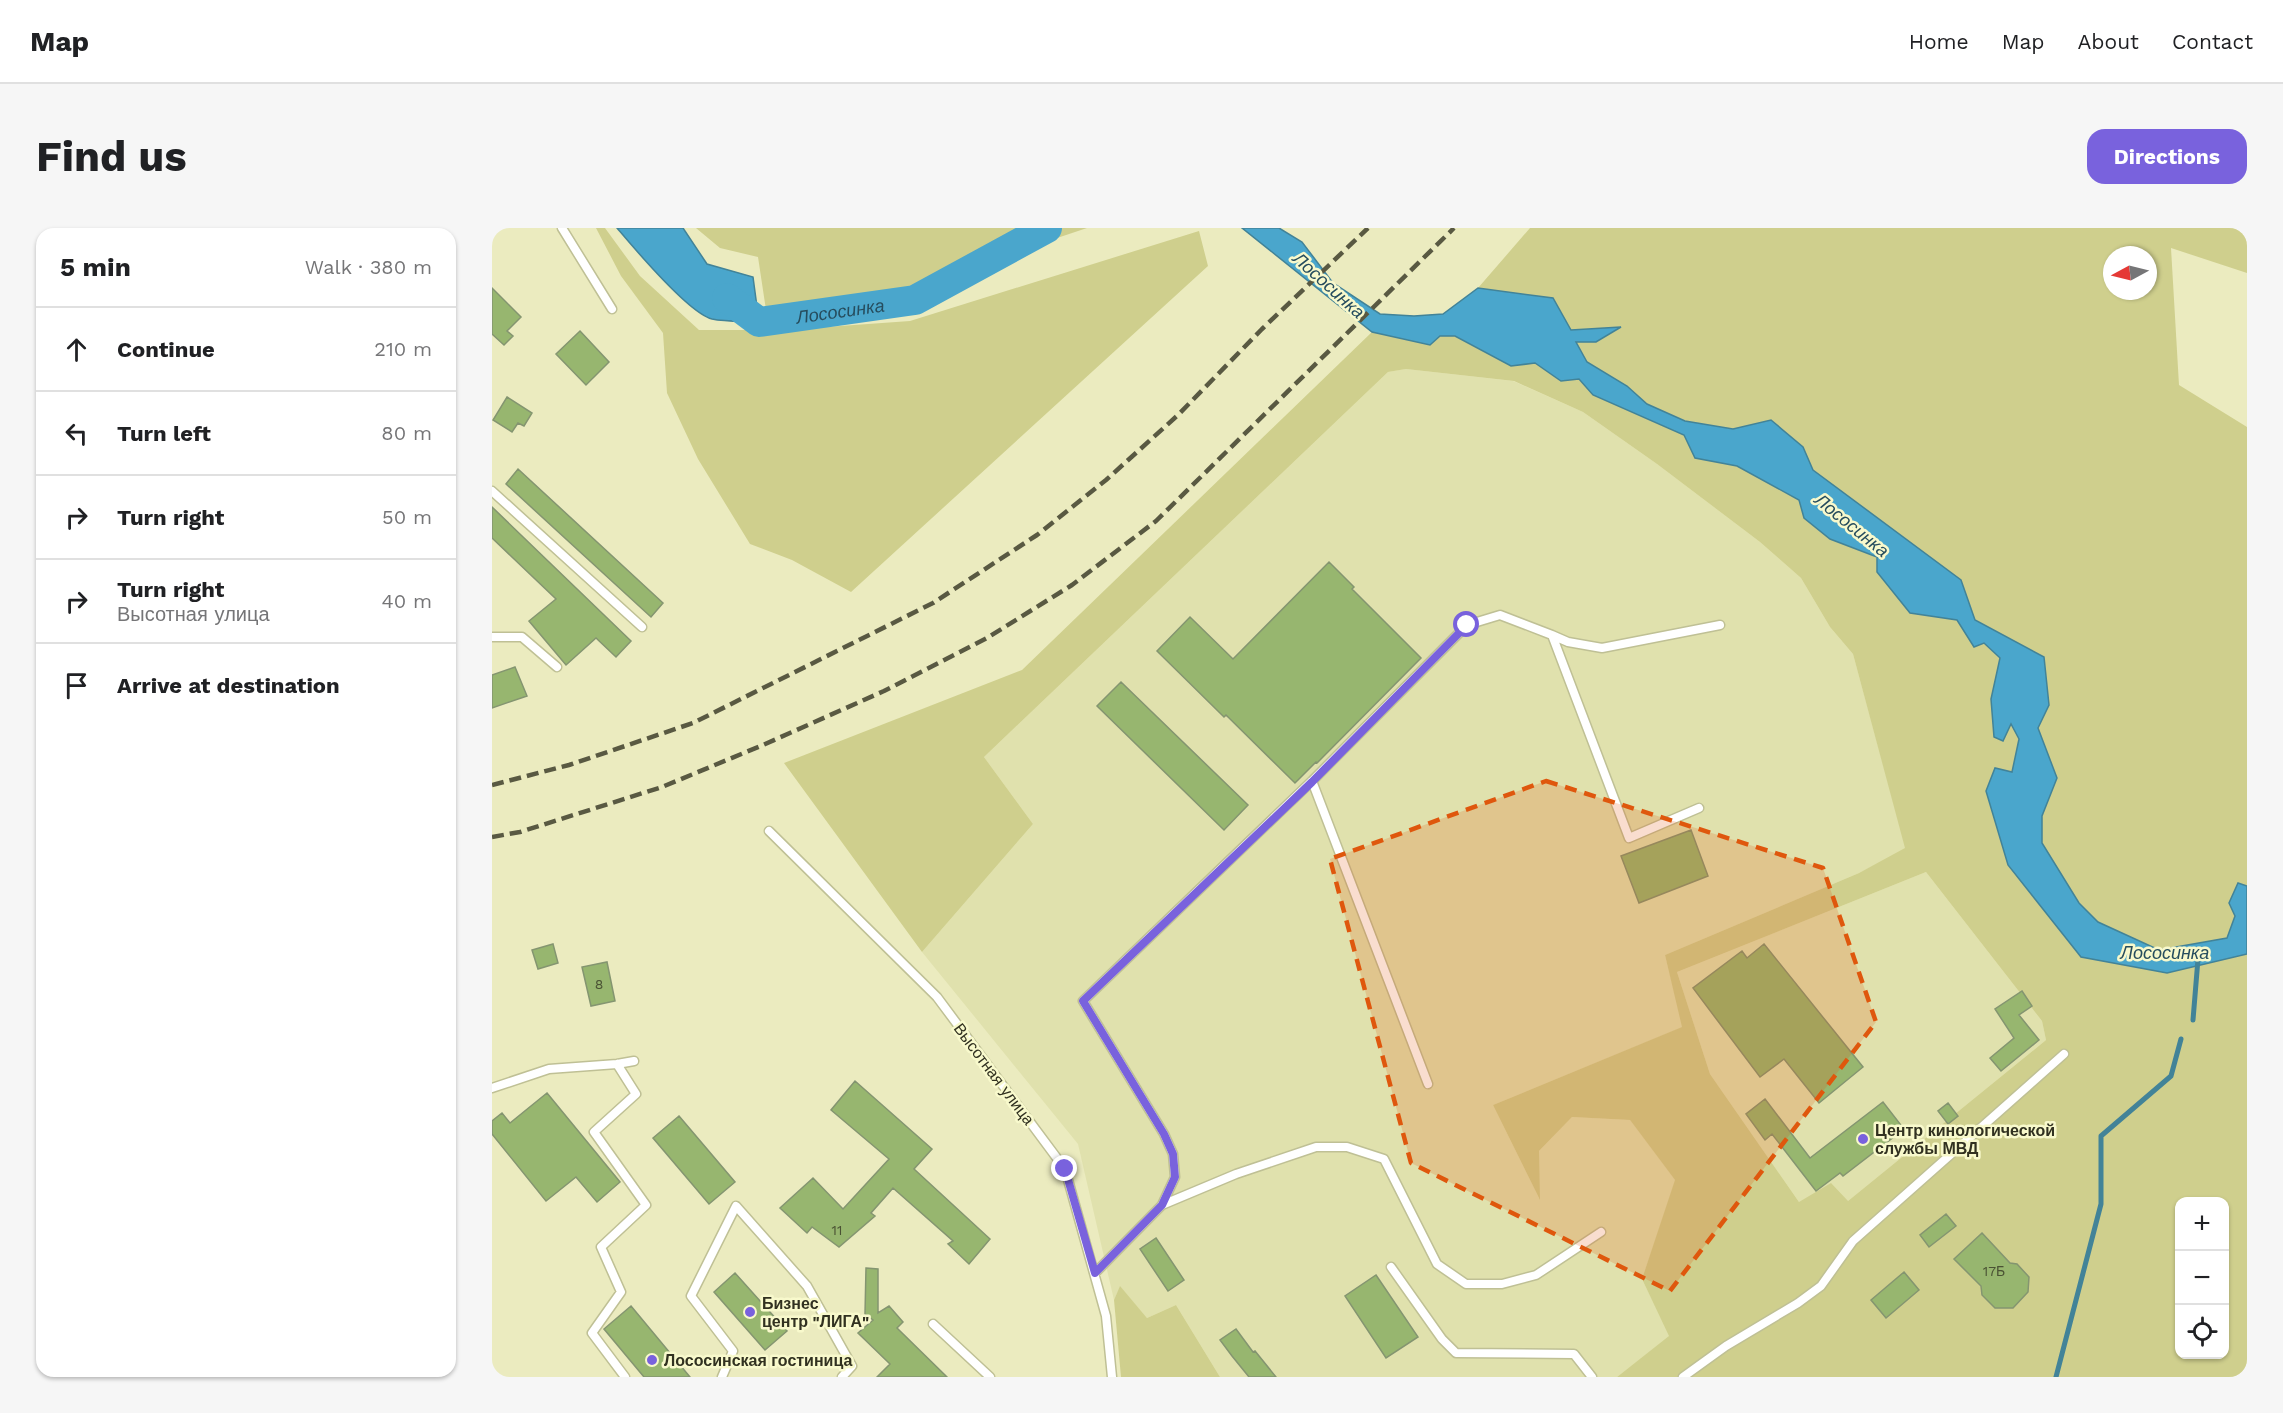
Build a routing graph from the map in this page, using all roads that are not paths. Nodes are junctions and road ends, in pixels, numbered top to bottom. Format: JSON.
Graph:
{"nodes":[{"id":1,"x":562,"y":228,"type":"edge"},
{"id":2,"x":612,"y":309,"type":"dead end"},
{"id":3,"x":492,"y":491,"type":"edge"},
{"id":4,"x":1720,"y":625,"type":"dead end"},
{"id":5,"x":642,"y":627,"type":"dead end"},
{"id":6,"x":1552,"y":635,"type":"junction"},
{"id":7,"x":492,"y":637,"type":"edge"},
{"id":8,"x":557,"y":667,"type":"dead end"},
{"id":9,"x":1312,"y":782,"type":"junction"},
{"id":10,"x":1699,"y":808,"type":"dead end"},
{"id":11,"x":769,"y":831,"type":"dead end"},
{"id":12,"x":2064,"y":1054,"type":"dead end"},
{"id":13,"x":634,"y":1061,"type":"dead end"},
{"id":14,"x":617,"y":1064,"type":"junction"},
{"id":15,"x":1428,"y":1084,"type":"dead end"},
{"id":16,"x":492,"y":1088,"type":"edge"},
{"id":17,"x":1162,"y":1205,"type":"junction"},
{"id":18,"x":1601,"y":1232,"type":"dead end"},
{"id":19,"x":1391,"y":1267,"type":"dead end"},
{"id":20,"x":1095,"y":1273,"type":"junction"},
{"id":21,"x":933,"y":1324,"type":"dead end"},
{"id":22,"x":625,"y":1377,"type":"edge"},
{"id":23,"x":722,"y":1377,"type":"edge"},
{"id":24,"x":842,"y":1377,"type":"edge"},
{"id":25,"x":990,"y":1377,"type":"edge"},
{"id":26,"x":1112,"y":1377,"type":"edge"},
{"id":27,"x":1592,"y":1377,"type":"edge"},
{"id":28,"x":1683,"y":1377,"type":"edge"}],
"edges":[{"from":1,"to":2,"type":"lane"},
{"from":3,"to":5,"type":"lane"},
{"from":4,"to":6,"type":"lane"},
{"from":6,"to":9,"type":"lane"},
{"from":6,"to":10,"type":"lane"},
{"from":7,"to":8,"type":"lane"},
{"from":9,"to":15,"type":"lane"},
{"from":9,"to":17,"type":"lane"},
{"from":11,"to":20,"type":"lane","name":"Высотная улица"},
{"from":12,"to":28,"type":"lane"},
{"from":13,"to":14,"type":"lane"},
{"from":14,"to":16,"type":"lane"},
{"from":14,"to":22,"type":"lane"},
{"from":17,"to":18,"type":"lane"},
{"from":17,"to":20,"type":"lane"},
{"from":19,"to":27,"type":"lane"},
{"from":20,"to":26,"type":"lane","name":"Высотная улица"},
{"from":21,"to":25,"type":"lane"},
{"from":23,"to":24,"type":"lane"}]}
